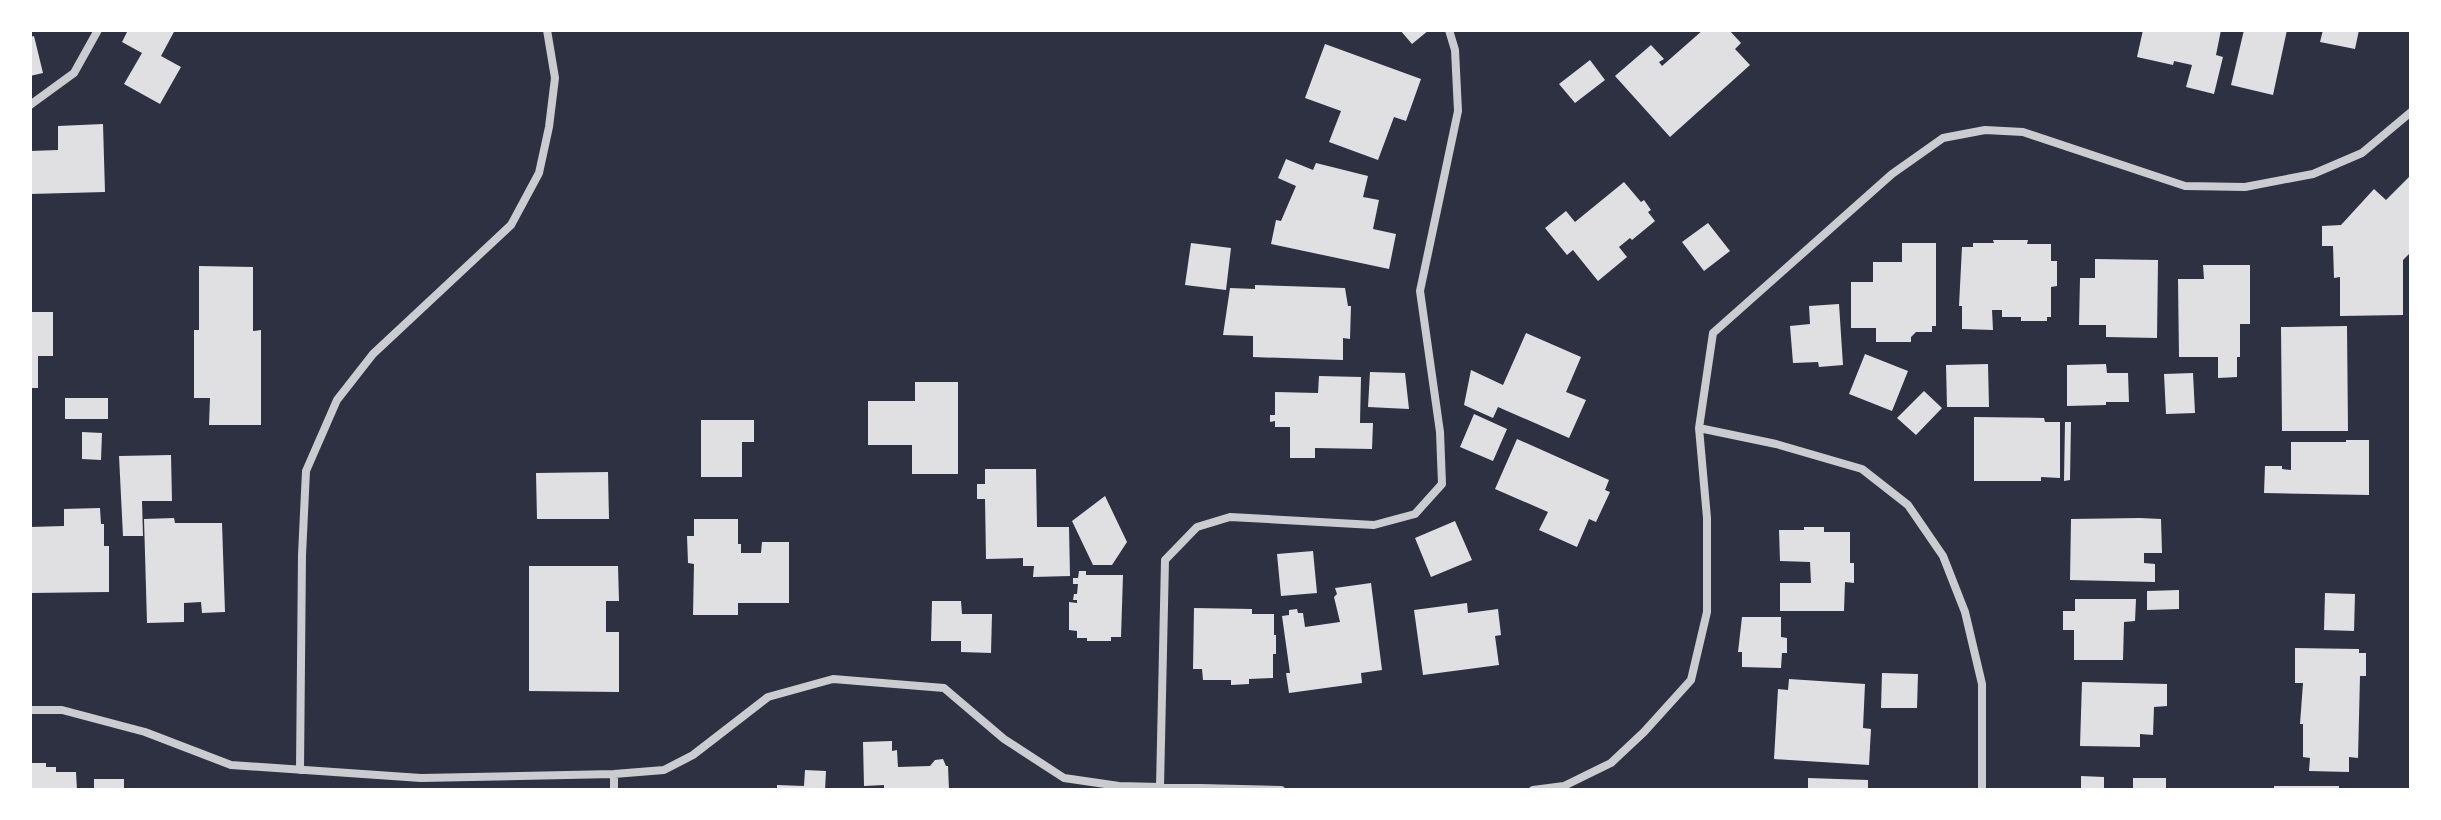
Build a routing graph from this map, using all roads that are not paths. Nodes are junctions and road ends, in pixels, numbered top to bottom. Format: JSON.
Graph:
{"nodes":[{"id":1,"x":98,"y":30,"type":"edge"},
{"id":2,"x":547,"y":30,"type":"edge"},
{"id":3,"x":1449,"y":30,"type":"edge"},
{"id":4,"x":30,"y":105,"type":"edge"},
{"id":5,"x":2411,"y":112,"type":"edge"},
{"id":6,"x":1699,"y":428,"type":"junction"},
{"id":7,"x":30,"y":710,"type":"edge"},
{"id":8,"x":300,"y":770,"type":"junction"},
{"id":9,"x":614,"y":774,"type":"junction"},
{"id":10,"x":1160,"y":787,"type":"junction"},
{"id":11,"x":1204,"y":789,"type":"edge"},
{"id":12,"x":614,"y":790,"type":"edge"},
{"id":13,"x":1281,"y":790,"type":"edge"},
{"id":14,"x":1533,"y":790,"type":"edge"},
{"id":15,"x":1982,"y":790,"type":"edge"}],
"edges":[{"from":1,"to":4,"type":"street"},
{"from":2,"to":8,"type":"street"},
{"from":3,"to":10,"type":"street"},
{"from":5,"to":6,"type":"street"},
{"from":6,"to":14,"type":"street"},
{"from":6,"to":15,"type":"street"},
{"from":7,"to":8,"type":"street"},
{"from":8,"to":9,"type":"street"},
{"from":9,"to":10,"type":"street"},
{"from":9,"to":12,"type":"street"},
{"from":10,"to":11,"type":"street"},
{"from":11,"to":13,"type":"street"}]}
